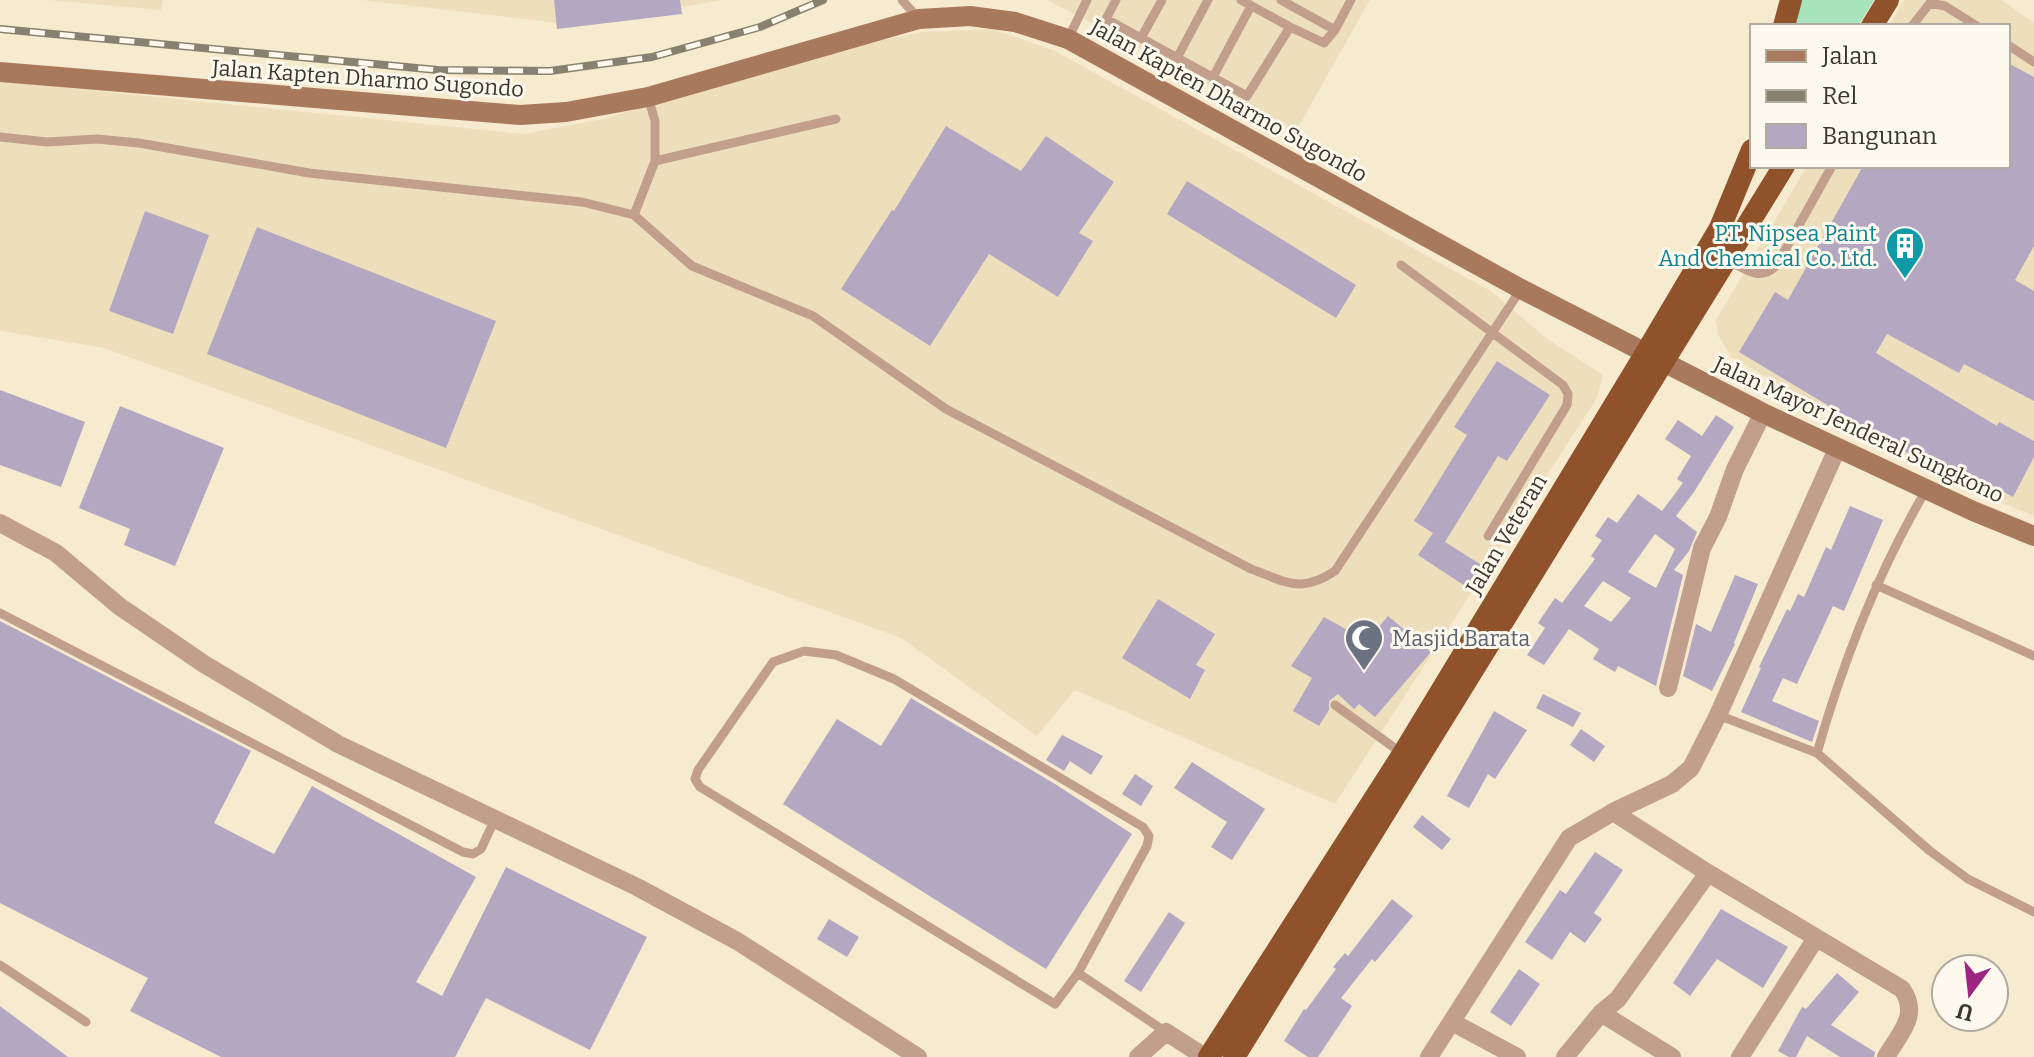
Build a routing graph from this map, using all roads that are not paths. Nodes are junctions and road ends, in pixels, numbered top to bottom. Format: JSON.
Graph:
{"nodes":[{"id":1,"x":902,"y":0,"type":"edge"},
{"id":2,"x":1087,"y":0,"type":"edge"},
{"id":3,"x":1116,"y":0,"type":"edge"},
{"id":4,"x":1162,"y":0,"type":"edge"},
{"id":5,"x":1208,"y":0,"type":"edge"},
{"id":6,"x":1241,"y":0,"type":"edge"},
{"id":7,"x":1281,"y":0,"type":"edge"},
{"id":8,"x":1351,"y":0,"type":"edge"},
{"id":9,"x":1791,"y":0,"type":"edge"},
{"id":10,"x":1888,"y":0,"type":"edge"},
{"id":11,"x":1251,"y":6,"type":"junction"},
{"id":12,"x":919,"y":19,"type":"junction"},
{"id":13,"x":1785,"y":24,"type":"edge"},
{"id":14,"x":1873,"y":24,"type":"edge"},
{"id":15,"x":1914,"y":24,"type":"edge"},
{"id":16,"x":1974,"y":24,"type":"edge"},
{"id":17,"x":1290,"y":27,"type":"junction"},
{"id":18,"x":1335,"y":30,"type":"junction"},
{"id":19,"x":1141,"y":38,"type":"junction"},
{"id":20,"x":1068,"y":39,"type":"junction"},
{"id":21,"x":2010,"y":46,"type":"edge"},
{"id":22,"x":1177,"y":58,"type":"junction"},
{"id":23,"x":2034,"y":62,"type":"edge"},
{"id":24,"x":0,"y":72,"type":"edge"},
{"id":25,"x":1213,"y":77,"type":"junction"},
{"id":26,"x":648,"y":97,"type":"junction"},
{"id":27,"x":836,"y":119,"type":"dead end"},
{"id":28,"x":0,"y":137,"type":"edge"},
{"id":29,"x":655,"y":161,"type":"junction"},
{"id":30,"x":1760,"y":168,"type":"edge"},
{"id":31,"x":1762,"y":168,"type":"edge"},
{"id":32,"x":1831,"y":168,"type":"edge"},
{"id":33,"x":634,"y":215,"type":"junction"},
{"id":34,"x":1728,"y":260,"type":"junction"},
{"id":35,"x":1401,"y":265,"type":"dead end"},
{"id":36,"x":1521,"y":289,"type":"junction"},
{"id":37,"x":1492,"y":333,"type":"junction"},
{"id":38,"x":1655,"y":357,"type":"junction"},
{"id":39,"x":1763,"y":413,"type":"junction"},
{"id":40,"x":1837,"y":449,"type":"junction"},
{"id":41,"x":1926,"y":490,"type":"junction"},
{"id":42,"x":0,"y":523,"type":"edge"},
{"id":43,"x":1488,"y":536,"type":"dead end"},
{"id":44,"x":2034,"y":536,"type":"edge"},
{"id":45,"x":1876,"y":585,"type":"junction"},
{"id":46,"x":0,"y":613,"type":"edge"},
{"id":47,"x":2034,"y":656,"type":"edge"},
{"id":48,"x":1668,"y":688,"type":"dead end"},
{"id":49,"x":1335,"y":705,"type":"dead end"},
{"id":50,"x":1718,"y":715,"type":"junction"},
{"id":51,"x":1817,"y":753,"type":"junction"},
{"id":52,"x":1403,"y":754,"type":"junction"},
{"id":53,"x":1613,"y":812,"type":"junction"},
{"id":54,"x":495,"y":819,"type":"junction"},
{"id":55,"x":1708,"y":873,"type":"junction"},
{"id":56,"x":2034,"y":912,"type":"edge"},
{"id":57,"x":1816,"y":938,"type":"junction"},
{"id":58,"x":0,"y":965,"type":"edge"},
{"id":59,"x":1078,"y":973,"type":"junction"},
{"id":60,"x":1601,"y":1013,"type":"junction"},
{"id":61,"x":86,"y":1022,"type":"dead end"},
{"id":62,"x":1452,"y":1022,"type":"junction"},
{"id":63,"x":1166,"y":1032,"type":"junction"},
{"id":64,"x":918,"y":1057,"type":"edge"},
{"id":65,"x":1138,"y":1057,"type":"edge"},
{"id":66,"x":1207,"y":1057,"type":"edge"},
{"id":67,"x":1234,"y":1057,"type":"edge"},
{"id":68,"x":1429,"y":1057,"type":"edge"},
{"id":69,"x":1517,"y":1057,"type":"edge"},
{"id":70,"x":1565,"y":1057,"type":"edge"},
{"id":71,"x":1672,"y":1057,"type":"edge"},
{"id":72,"x":1740,"y":1057,"type":"edge"},
{"id":73,"x":1886,"y":1057,"type":"edge"}],
"edges":[{"from":1,"to":12,"type":"lane"},
{"from":2,"to":20,"type":"lane"},
{"from":3,"to":19,"type":"lane"},
{"from":4,"to":19,"type":"lane"},
{"from":5,"to":22,"type":"lane"},
{"from":6,"to":11,"type":"lane"},
{"from":7,"to":18,"type":"lane"},
{"from":8,"to":18,"type":"lane"},
{"from":9,"to":13,"type":"highway"},
{"from":10,"to":14,"type":"highway"},
{"from":11,"to":17,"type":"lane"},
{"from":11,"to":25,"type":"lane"},
{"from":12,"to":20,"type":"main road","name":"Jalan Kapten Dharmo Sugondo"},
{"from":12,"to":26,"type":"main road","name":"Jalan Kapten Dharmo Sugondo"},
{"from":15,"to":16,"type":"lane"},
{"from":17,"to":18,"type":"lane"},
{"from":17,"to":25,"type":"lane"},
{"from":19,"to":22,"type":"lane"},
{"from":20,"to":36,"type":"main road","name":"Jalan Kapten Dharmo Sugondo"},
{"from":21,"to":23,"type":"lane"},
{"from":22,"to":25,"type":"lane"},
{"from":24,"to":26,"type":"main road","name":"Jalan Kapten Dharmo Sugondo"},
{"from":26,"to":29,"type":"lane"},
{"from":27,"to":29,"type":"lane"},
{"from":28,"to":33,"type":"lane"},
{"from":29,"to":33,"type":"lane"},
{"from":30,"to":38,"type":"highway","name":"Jalan Veteran"},
{"from":31,"to":34,"type":"highway","name":"Jalan Veteran"},
{"from":32,"to":34,"type":"lane"},
{"from":33,"to":37,"type":"lane"},
{"from":34,"to":38,"type":"highway","name":"Jalan Veteran"},
{"from":35,"to":37,"type":"lane"},
{"from":36,"to":37,"type":"lane"},
{"from":36,"to":38,"type":"main road","name":"Jalan Kapten Dharmo Sugondo"},
{"from":37,"to":43,"type":"lane"},
{"from":38,"to":39,"type":"main road","name":"Jalan Mayor Jenderal Sungkono"},
{"from":38,"to":52,"type":"highway","name":"Jalan Veteran"},
{"from":38,"to":67,"type":"highway","name":"Jalan Veteran"},
{"from":39,"to":40,"type":"main road","name":"Jalan Mayor Jenderal Sungkono"},
{"from":39,"to":48,"type":"street"},
{"from":40,"to":41,"type":"main road","name":"Jalan Mayor Jenderal Sungkono"},
{"from":40,"to":50,"type":"street"},
{"from":41,"to":44,"type":"main road","name":"Jalan Mayor Jenderal Sungkono"},
{"from":41,"to":45,"type":"lane"},
{"from":42,"to":54,"type":"street"},
{"from":45,"to":47,"type":"lane"},
{"from":45,"to":51,"type":"lane"},
{"from":46,"to":54,"type":"lane"},
{"from":49,"to":52,"type":"lane"},
{"from":50,"to":51,"type":"lane"},
{"from":50,"to":53,"type":"street"},
{"from":51,"to":56,"type":"lane"},
{"from":52,"to":66,"type":"highway","name":"Jalan Veteran"},
{"from":53,"to":55,"type":"street"},
{"from":53,"to":62,"type":"street"},
{"from":54,"to":64,"type":"street"},
{"from":55,"to":57,"type":"street"},
{"from":55,"to":60,"type":"street"},
{"from":57,"to":72,"type":"street"},
{"from":57,"to":73,"type":"street"},
{"from":58,"to":61,"type":"lane"},
{"from":59,"to":59,"type":"lane"},
{"from":59,"to":63,"type":"lane"},
{"from":60,"to":70,"type":"street"},
{"from":60,"to":71,"type":"street"},
{"from":62,"to":68,"type":"street"},
{"from":62,"to":69,"type":"street"},
{"from":63,"to":65,"type":"street"},
{"from":63,"to":66,"type":"street"}]}
